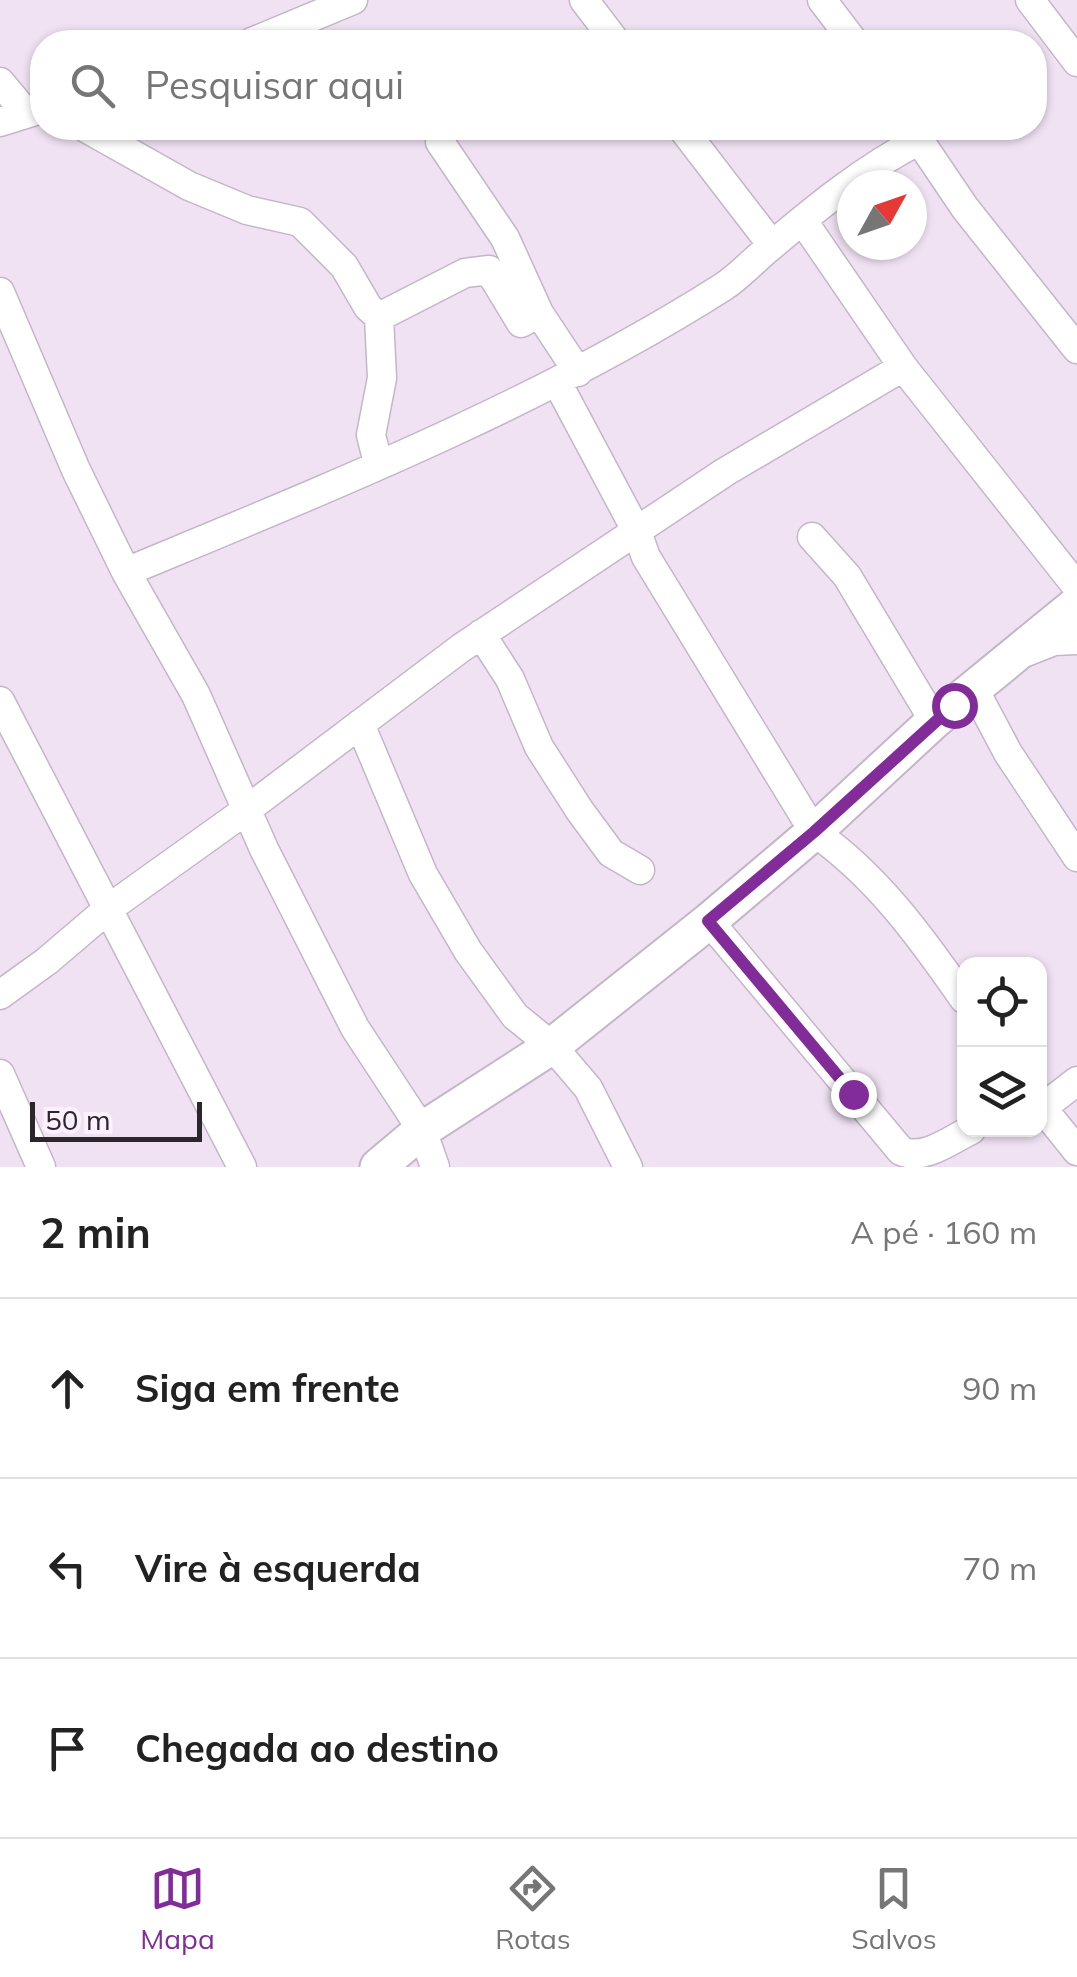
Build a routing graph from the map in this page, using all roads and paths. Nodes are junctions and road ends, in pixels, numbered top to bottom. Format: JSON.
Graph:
{"nodes":[{"id":1,"x":352,"y":0,"type":"edge"},
{"id":2,"x":584,"y":0,"type":"edge"},
{"id":3,"x":822,"y":0,"type":"edge"},
{"id":4,"x":1030,"y":0,"type":"edge"},
{"id":5,"x":281,"y":30,"type":"edge"},
{"id":6,"x":607,"y":30,"type":"edge"},
{"id":7,"x":845,"y":30,"type":"edge"},
{"id":8,"x":1077,"y":62,"type":"edge"},
{"id":9,"x":0,"y":82,"type":"edge"},
{"id":10,"x":23,"y":115,"type":"edge"},
{"id":11,"x":107,"y":140,"type":"edge"},
{"id":12,"x":691,"y":140,"type":"edge"},
{"id":13,"x":907,"y":140,"type":"edge"},
{"id":14,"x":918,"y":140,"type":"edge"},
{"id":15,"x":440,"y":142,"type":"dead end"},
{"id":16,"x":803,"y":221,"type":"junction"},
{"id":17,"x":772,"y":245,"type":"junction"},
{"id":18,"x":0,"y":292,"type":"edge"},
{"id":19,"x":539,"y":313,"type":"junction"},
{"id":20,"x":379,"y":318,"type":"junction"},
{"id":21,"x":1077,"y":349,"type":"edge"},
{"id":22,"x":903,"y":367,"type":"junction"},
{"id":23,"x":567,"y":376,"type":"junction"},
{"id":24,"x":378,"y":463,"type":"junction"},
{"id":25,"x":637,"y":532,"type":"junction"},
{"id":26,"x":812,"y":537,"type":"dead end"},
{"id":27,"x":126,"y":572,"type":"junction"},
{"id":28,"x":1077,"y":588,"type":"edge"},
{"id":29,"x":1077,"y":604,"type":"edge"},
{"id":30,"x":481,"y":634,"type":"junction"},
{"id":31,"x":1077,"y":640,"type":"edge"},
{"id":32,"x":1011,"y":659,"type":"junction"},
{"id":33,"x":974,"y":688,"type":"junction"},
{"id":34,"x":0,"y":701,"type":"edge"},
{"id":35,"x":934,"y":721,"type":"junction"},
{"id":36,"x":360,"y":724,"type":"junction"},
{"id":37,"x":245,"y":811,"type":"junction"},
{"id":38,"x":814,"y":832,"type":"junction"},
{"id":39,"x":1077,"y":857,"type":"edge"},
{"id":40,"x":640,"y":870,"type":"dead end"},
{"id":41,"x":108,"y":910,"type":"junction"},
{"id":42,"x":708,"y":921,"type":"junction"},
{"id":43,"x":957,"y":989,"type":"edge"},
{"id":44,"x":0,"y":995,"type":"edge"},
{"id":45,"x":552,"y":1046,"type":"junction"},
{"id":46,"x":0,"y":1074,"type":"edge"},
{"id":47,"x":1077,"y":1081,"type":"edge"},
{"id":48,"x":1047,"y":1102,"type":"edge"},
{"id":49,"x":1047,"y":1114,"type":"edge"},
{"id":50,"x":422,"y":1130,"type":"junction"},
{"id":51,"x":957,"y":1137,"type":"edge"},
{"id":52,"x":1077,"y":1151,"type":"edge"},
{"id":53,"x":41,"y":1167,"type":"edge"},
{"id":54,"x":242,"y":1167,"type":"edge"},
{"id":55,"x":378,"y":1167,"type":"edge"},
{"id":56,"x":436,"y":1167,"type":"edge"},
{"id":57,"x":628,"y":1167,"type":"edge"}],
"edges":[{"from":1,"to":5,"type":"street"},
{"from":2,"to":6,"type":"street"},
{"from":3,"to":7,"type":"street"},
{"from":4,"to":8,"type":"street"},
{"from":9,"to":10,"type":"street"},
{"from":11,"to":20,"type":"street"},
{"from":12,"to":17,"type":"street"},
{"from":13,"to":16,"type":"street"},
{"from":14,"to":21,"type":"street"},
{"from":15,"to":19,"type":"street"},
{"from":16,"to":17,"type":"street"},
{"from":16,"to":22,"type":"street"},
{"from":17,"to":23,"type":"street"},
{"from":18,"to":27,"type":"street"},
{"from":19,"to":20,"type":"street"},
{"from":19,"to":23,"type":"street"},
{"from":20,"to":24,"type":"street"},
{"from":22,"to":25,"type":"street"},
{"from":22,"to":28,"type":"street"},
{"from":23,"to":24,"type":"street"},
{"from":23,"to":25,"type":"street"},
{"from":24,"to":27,"type":"street"},
{"from":25,"to":30,"type":"street"},
{"from":25,"to":38,"type":"street"},
{"from":26,"to":35,"type":"street"},
{"from":27,"to":37,"type":"street"},
{"from":29,"to":32,"type":"street"},
{"from":30,"to":36,"type":"street"},
{"from":30,"to":40,"type":"street"},
{"from":31,"to":32,"type":"street"},
{"from":32,"to":33,"type":"street"},
{"from":33,"to":35,"type":"street"},
{"from":33,"to":39,"type":"street"},
{"from":34,"to":41,"type":"street"},
{"from":35,"to":38,"type":"street"},
{"from":36,"to":37,"type":"street"},
{"from":36,"to":45,"type":"street"},
{"from":37,"to":41,"type":"street"},
{"from":37,"to":50,"type":"street"},
{"from":38,"to":42,"type":"street"},
{"from":38,"to":43,"type":"street"},
{"from":41,"to":44,"type":"street"},
{"from":41,"to":54,"type":"street"},
{"from":42,"to":45,"type":"street"},
{"from":42,"to":51,"type":"street"},
{"from":45,"to":50,"type":"street"},
{"from":45,"to":57,"type":"street"},
{"from":46,"to":53,"type":"street"},
{"from":47,"to":48,"type":"street"},
{"from":49,"to":52,"type":"street"},
{"from":50,"to":55,"type":"street"},
{"from":50,"to":56,"type":"street"}]}
